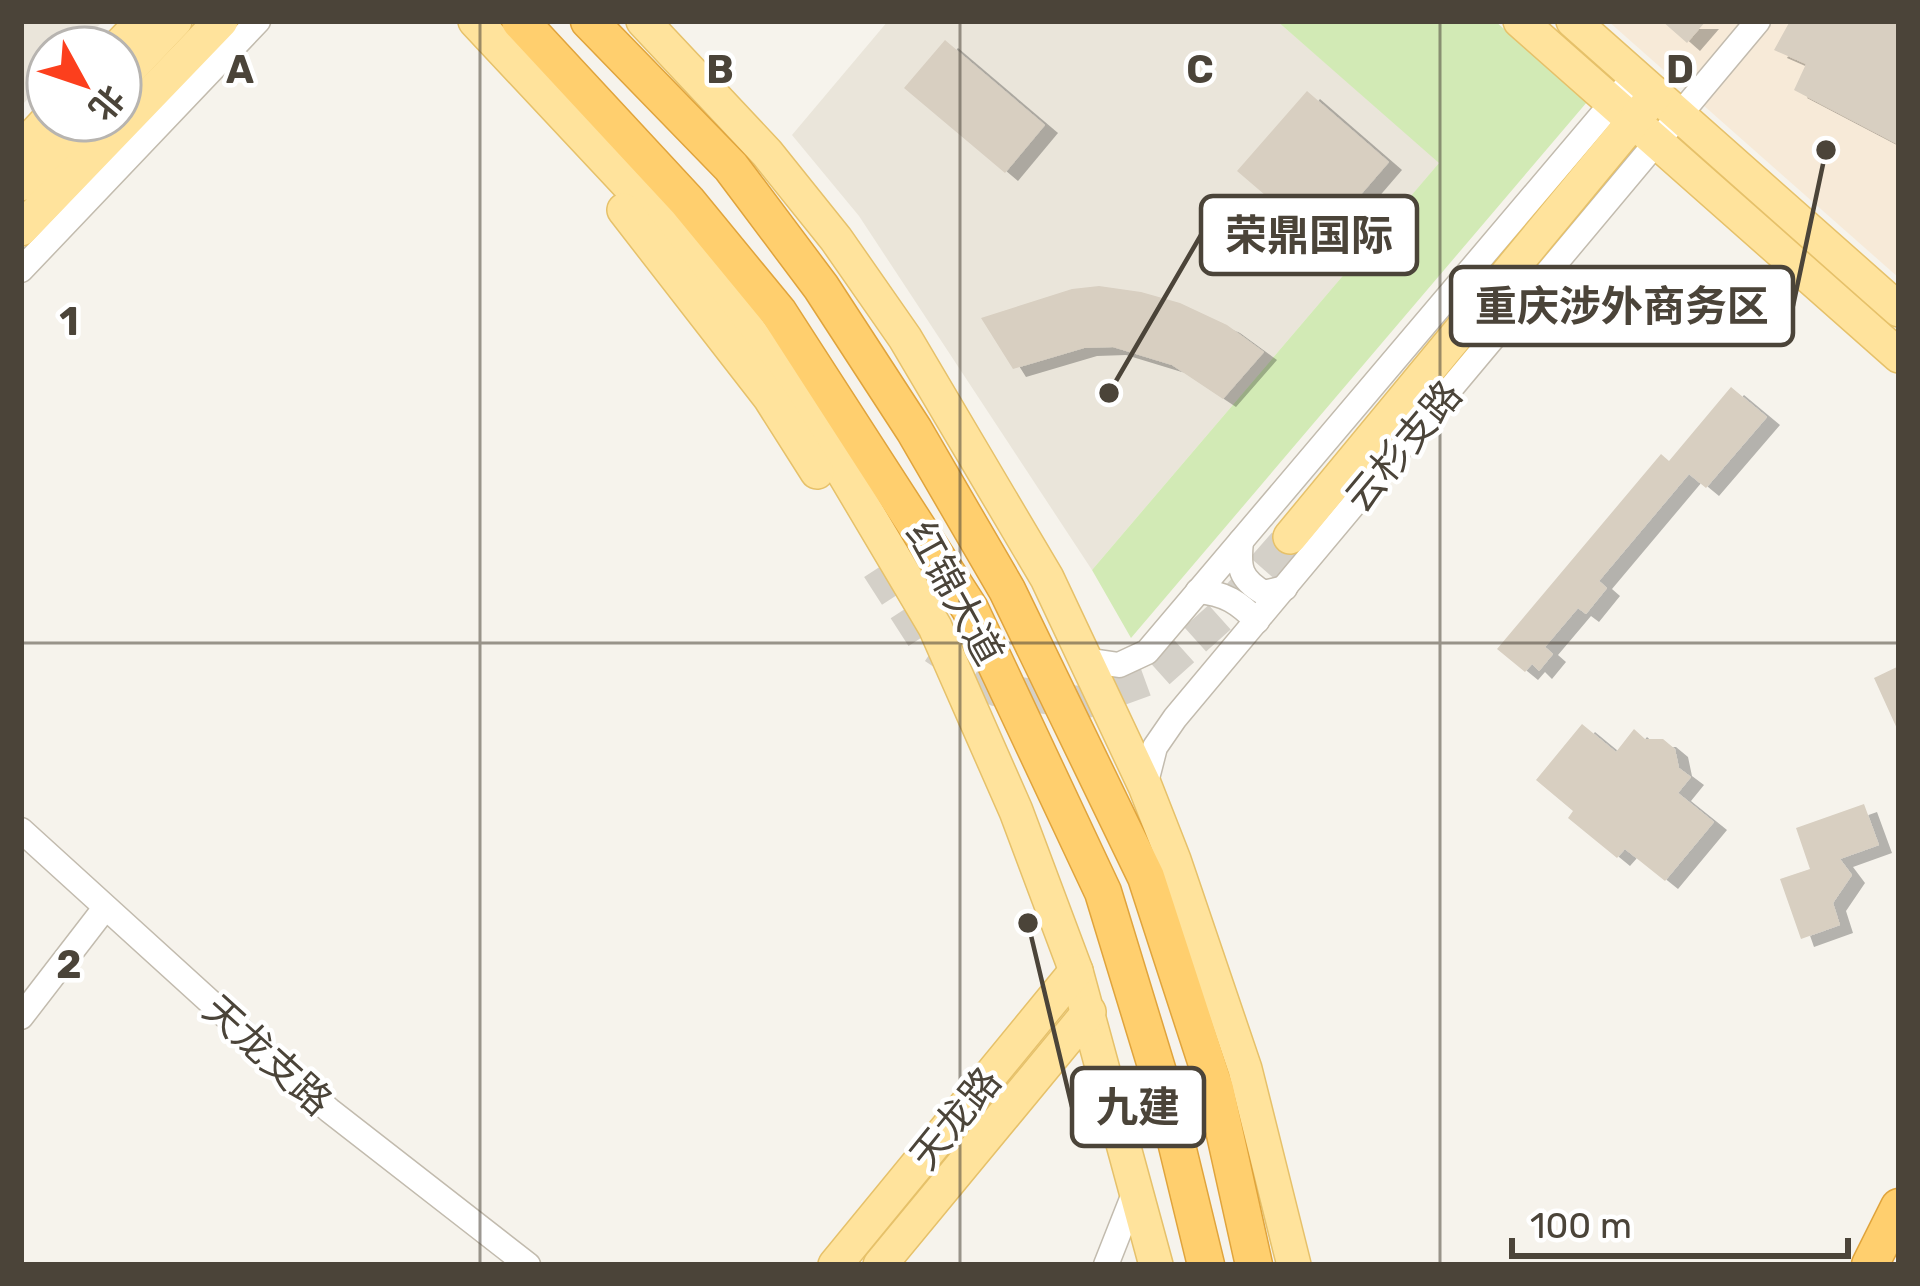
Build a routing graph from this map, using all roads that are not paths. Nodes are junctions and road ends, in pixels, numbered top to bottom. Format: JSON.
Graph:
{"nodes":[{"id":1,"x":175,"y":21,"type":"edge"},
{"id":2,"x":220,"y":21,"type":"edge"},
{"id":3,"x":258,"y":21,"type":"edge"},
{"id":4,"x":475,"y":21,"type":"edge"},
{"id":5,"x":520,"y":21,"type":"edge"},
{"id":6,"x":589,"y":21,"type":"edge"},
{"id":7,"x":643,"y":21,"type":"edge"},
{"id":8,"x":1520,"y":21,"type":"edge"},
{"id":9,"x":1573,"y":21,"type":"edge"},
{"id":10,"x":1758,"y":21,"type":"edge"},
{"id":11,"x":144,"y":54,"type":"edge"},
{"id":12,"x":526,"y":72,"type":"junction"},
{"id":13,"x":1656,"y":95,"type":"junction"},
{"id":14,"x":1633,"y":122,"type":"junction"},
{"id":15,"x":59,"y":144,"type":"edge"},
{"id":16,"x":21,"y":184,"type":"edge"},
{"id":17,"x":21,"y":230,"type":"edge"},
{"id":18,"x":21,"y":270,"type":"edge"},
{"id":19,"x":1899,"y":310,"type":"edge"},
{"id":20,"x":1899,"y":356,"type":"edge"},
{"id":21,"x":1290,"y":538,"type":"tunnel mouth"},
{"id":22,"x":1240,"y":541,"type":"junction"},
{"id":23,"x":878,"y":568,"type":"tunnel mouth"},
{"id":24,"x":1285,"y":588,"type":"junction"},
{"id":25,"x":1198,"y":591,"type":"junction"},
{"id":26,"x":1257,"y":621,"type":"junction"},
{"id":27,"x":1085,"y":660,"type":"junction"},
{"id":28,"x":1145,"y":786,"type":"junction"},
{"id":29,"x":21,"y":830,"type":"edge"},
{"id":30,"x":105,"y":908,"type":"junction"},
{"id":31,"x":1076,"y":971,"type":"junction"},
{"id":32,"x":1089,"y":1012,"type":"junction"},
{"id":33,"x":21,"y":1017,"type":"edge"},
{"id":34,"x":1136,"y":1189,"type":"junction"},
{"id":35,"x":1899,"y":1207,"type":"edge"},
{"id":36,"x":528,"y":1265,"type":"edge"},
{"id":37,"x":835,"y":1265,"type":"edge"},
{"id":38,"x":880,"y":1265,"type":"edge"},
{"id":39,"x":1106,"y":1265,"type":"edge"},
{"id":40,"x":1156,"y":1265,"type":"edge"},
{"id":41,"x":1206,"y":1265,"type":"edge"},
{"id":42,"x":1254,"y":1265,"type":"edge"},
{"id":43,"x":1294,"y":1265,"type":"edge"},
{"id":44,"x":1870,"y":1265,"type":"edge"}],
"edges":[{"from":1,"to":11,"type":"main road"},
{"from":2,"to":17,"type":"main road"},
{"from":3,"to":18,"type":"street"},
{"from":4,"to":12,"type":"main road","name":"红锦大道"},
{"from":5,"to":41,"type":"highway","name":"红锦大道"},
{"from":6,"to":42,"type":"highway","name":"红锦大道"},
{"from":7,"to":27,"type":"main road"},
{"from":8,"to":14,"type":"main road"},
{"from":9,"to":13,"type":"main road"},
{"from":10,"to":13,"type":"street"},
{"from":12,"to":23,"type":"main road"},
{"from":12,"to":31,"type":"main road","name":"红锦大道"},
{"from":13,"to":14,"type":"main road"},
{"from":13,"to":19,"type":"main road"},
{"from":14,"to":20,"type":"main road"},
{"from":14,"to":21,"type":"main road"},
{"from":14,"to":22,"type":"street","name":"云杉支路"},
{"from":14,"to":24,"type":"street","name":"云杉支路"},
{"from":15,"to":16,"type":"main road"},
{"from":22,"to":24,"type":"street"},
{"from":22,"to":25,"type":"street","name":"云杉支路"},
{"from":24,"to":26,"type":"street","name":"云杉支路"},
{"from":25,"to":26,"type":"street"},
{"from":25,"to":27,"type":"street","name":"云杉支路"},
{"from":26,"to":28,"type":"street","name":"云杉支路"},
{"from":27,"to":28,"type":"main road"},
{"from":28,"to":43,"type":"main road"},
{"from":29,"to":30,"type":"street","name":"天龙支路"},
{"from":30,"to":33,"type":"street"},
{"from":30,"to":36,"type":"street","name":"天龙支路"},
{"from":31,"to":32,"type":"main road","name":"红锦大道"},
{"from":31,"to":37,"type":"main road","name":"天龙路"},
{"from":32,"to":34,"type":"main road","name":"红锦大道"},
{"from":32,"to":38,"type":"main road","name":"天龙路"},
{"from":34,"to":39,"type":"street"},
{"from":34,"to":40,"type":"main road","name":"红锦大道"},
{"from":35,"to":44,"type":"highway"}]}
